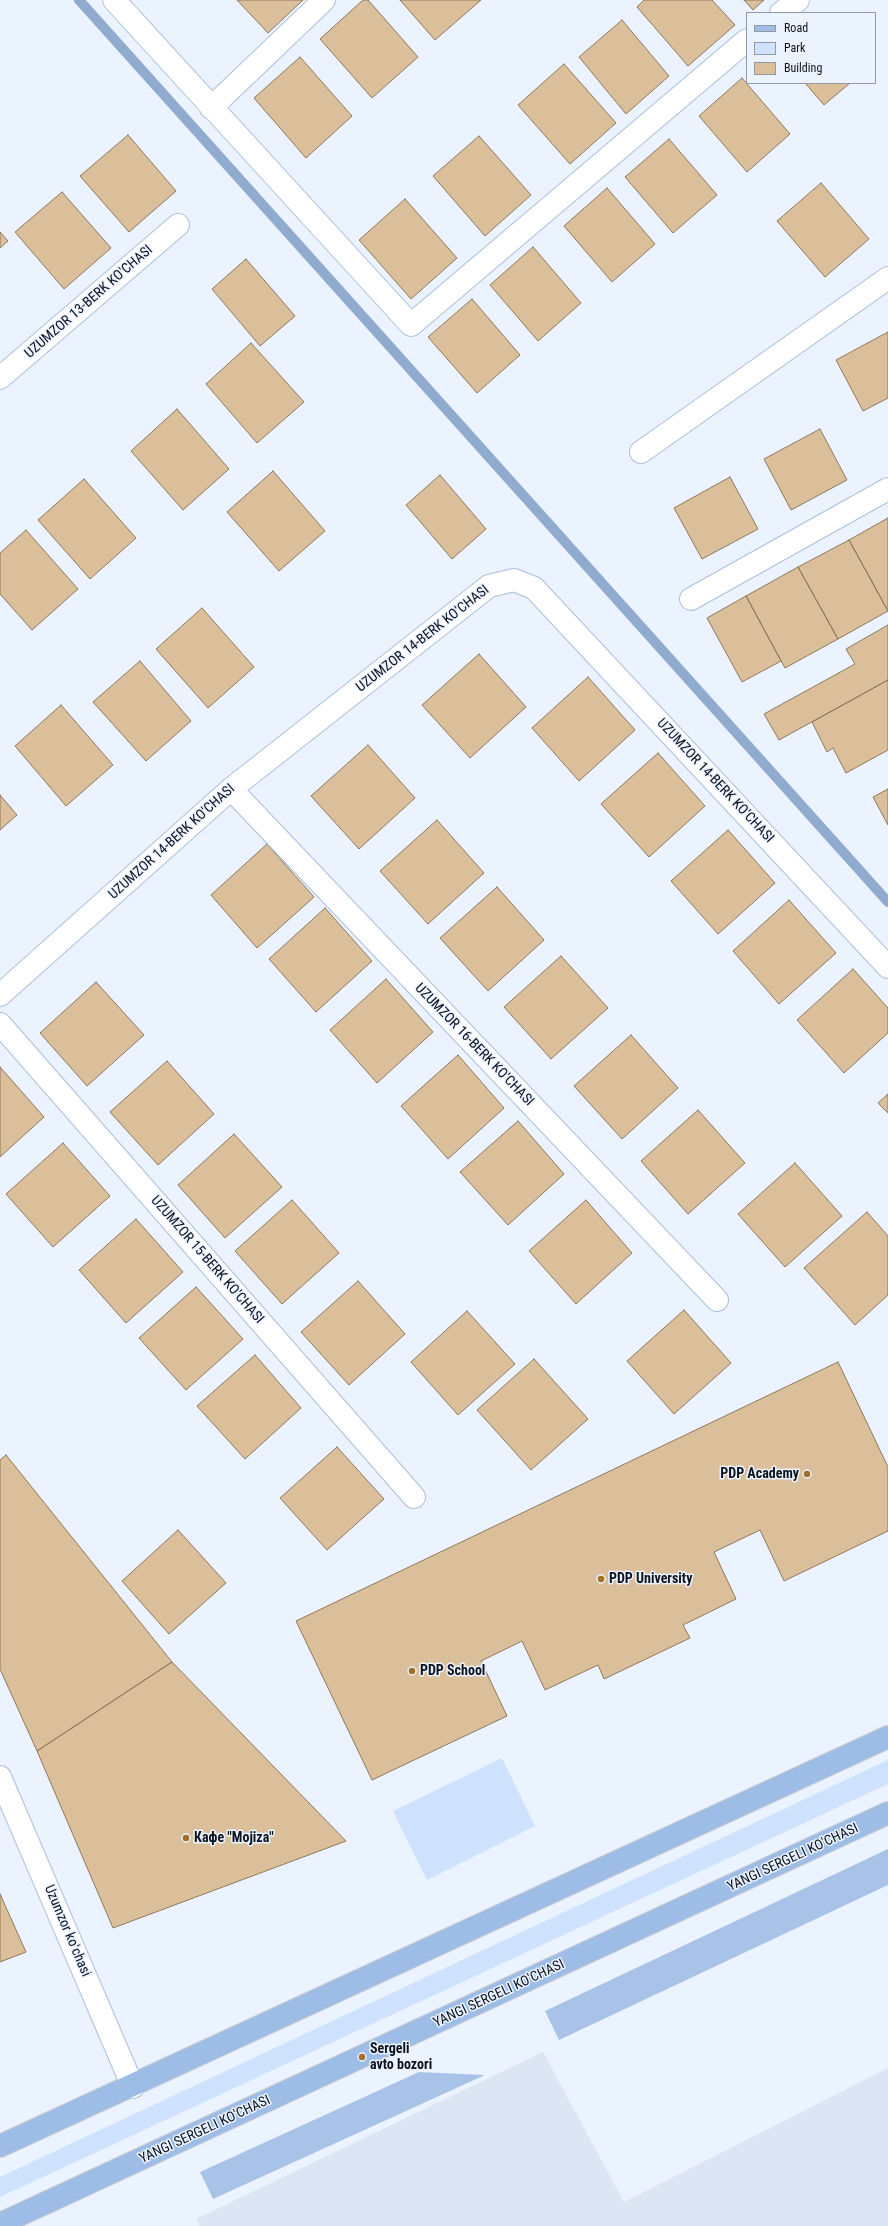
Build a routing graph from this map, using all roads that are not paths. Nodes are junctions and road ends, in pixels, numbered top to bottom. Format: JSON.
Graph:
{"nodes":[{"id":1,"x":114,"y":0,"type":"edge"},
{"id":2,"x":324,"y":0,"type":"edge"},
{"id":3,"x":798,"y":0,"type":"edge"},
{"id":4,"x":782,"y":12,"type":"edge"},
{"id":5,"x":746,"y":41,"type":"edge"},
{"id":6,"x":211,"y":108,"type":"junction"},
{"id":7,"x":178,"y":225,"type":"dead end"},
{"id":8,"x":888,"y":278,"type":"edge"},
{"id":9,"x":0,"y":378,"type":"edge"},
{"id":10,"x":641,"y":452,"type":"dead end"},
{"id":11,"x":888,"y":489,"type":"edge"},
{"id":12,"x":691,"y":598,"type":"dead end"},
{"id":13,"x":231,"y":789,"type":"junction"},
{"id":14,"x":888,"y":967,"type":"edge"},
{"id":15,"x":0,"y":995,"type":"edge"},
{"id":16,"x":0,"y":1024,"type":"edge"},
{"id":17,"x":717,"y":1300,"type":"dead end"},
{"id":18,"x":414,"y":1497,"type":"dead end"},
{"id":19,"x":888,"y":1737,"type":"edge"},
{"id":20,"x":0,"y":1777,"type":"edge"},
{"id":21,"x":888,"y":1813,"type":"edge"},
{"id":22,"x":133,"y":2086,"type":"junction"},
{"id":23,"x":0,"y":2146,"type":"edge"},
{"id":24,"x":0,"y":2224,"type":"edge"}],
"edges":[{"from":1,"to":6,"type":"street"},
{"from":2,"to":6,"type":"street"},
{"from":3,"to":4,"type":"street"},
{"from":5,"to":6,"type":"street"},
{"from":7,"to":9,"type":"street","name":"UZUMZOR 13-BERK KO'CHASI"},
{"from":8,"to":10,"type":"street"},
{"from":11,"to":12,"type":"street"},
{"from":13,"to":14,"type":"street","name":"UZUMZOR 14-BERK KO'CHASI"},
{"from":13,"to":15,"type":"street","name":"UZUMZOR 14-BERK KO'CHASI"},
{"from":13,"to":17,"type":"street","name":"UZUMZOR 16-BERK KO'CHASI"},
{"from":16,"to":18,"type":"street","name":"UZUMZOR 15-BERK KO'CHASI"},
{"from":19,"to":22,"type":"main road"},
{"from":20,"to":22,"type":"street","name":"Uzumzor koʻchasi"},
{"from":21,"to":24,"type":"main road","name":"YANGI SERGELI KO'CHASI"},
{"from":22,"to":23,"type":"main road"}]}
